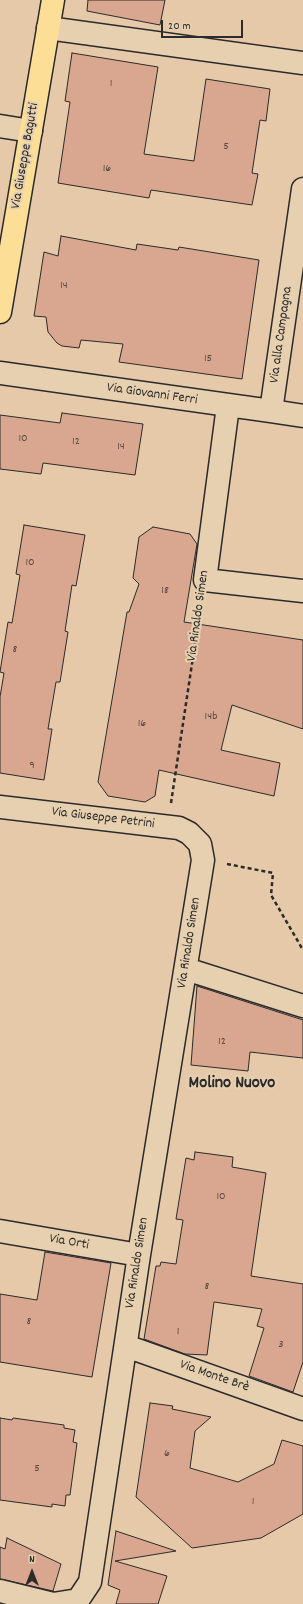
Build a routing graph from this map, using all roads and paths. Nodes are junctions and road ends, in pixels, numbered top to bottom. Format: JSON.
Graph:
{"nodes":[{"id":1,"x":53,"y":0,"type":"edge"},
{"id":2,"x":48,"y":28,"type":"junction"},
{"id":3,"x":303,"y":63,"type":"edge"},
{"id":4,"x":0,"y":126,"type":"edge"},
{"id":5,"x":30,"y":131,"type":"junction"},
{"id":6,"x":303,"y":189,"type":"edge"},
{"id":7,"x":0,"y":312,"type":"edge"},
{"id":8,"x":0,"y":373,"type":"edge"},
{"id":9,"x":228,"y":406,"type":"junction"},
{"id":10,"x":271,"y":411,"type":"junction"},
{"id":11,"x":303,"y":416,"type":"edge"},
{"id":12,"x":204,"y":580,"type":"junction"},
{"id":13,"x":303,"y":591,"type":"edge"},
{"id":14,"x":0,"y":807,"type":"edge"},
{"id":15,"x":167,"y":826,"type":"junction"},
{"id":16,"x":202,"y":852,"type":"junction"},
{"id":17,"x":303,"y":950,"type":"edge"},
{"id":18,"x":186,"y":969,"type":"junction"},
{"id":19,"x":303,"y":1006,"type":"edge"},
{"id":20,"x":0,"y":1231,"type":"edge"},
{"id":21,"x":139,"y":1255,"type":"junction"},
{"id":22,"x":126,"y":1346,"type":"junction"},
{"id":23,"x":303,"y":1409,"type":"edge"},
{"id":24,"x":0,"y":1591,"type":"edge"}],
"edges":[{"from":1,"to":2,"type":"main road","name":"Via Giuseppe Bagutti"},
{"from":2,"to":3,"type":"street"},
{"from":2,"to":5,"type":"main road","name":"Via Giuseppe Bagutti"},
{"from":4,"to":5,"type":"street"},
{"from":5,"to":7,"type":"main road","name":"Via Giuseppe Bagutti"},
{"from":6,"to":10,"type":"street","name":"Via alla Campagna"},
{"from":8,"to":9,"type":"street","name":"Via Giovanni Ferri"},
{"from":9,"to":10,"type":"street","name":"Via Giovanni Ferri"},
{"from":9,"to":12,"type":"street","name":"Via Rinaldo Simen"},
{"from":10,"to":11,"type":"street","name":"Via Giovanni Ferri"},
{"from":12,"to":13,"type":"street"},
{"from":12,"to":15,"type":"path","name":"Via Rinaldo Simen"},
{"from":14,"to":15,"type":"street","name":"Via Giuseppe Petrini"},
{"from":15,"to":16,"type":"street","name":"Via Giuseppe Petrini"},
{"from":16,"to":17,"type":"path"},
{"from":16,"to":18,"type":"street","name":"Via Rinaldo Simen"},
{"from":18,"to":19,"type":"street"},
{"from":18,"to":21,"type":"street","name":"Via Rinaldo Simen"},
{"from":20,"to":21,"type":"street","name":"Via Orti"},
{"from":21,"to":22,"type":"street","name":"Via Rinaldo Simen"},
{"from":22,"to":23,"type":"street","name":"Via Monte Brè"},
{"from":22,"to":24,"type":"street","name":"Via Rinaldo Simen"}]}
